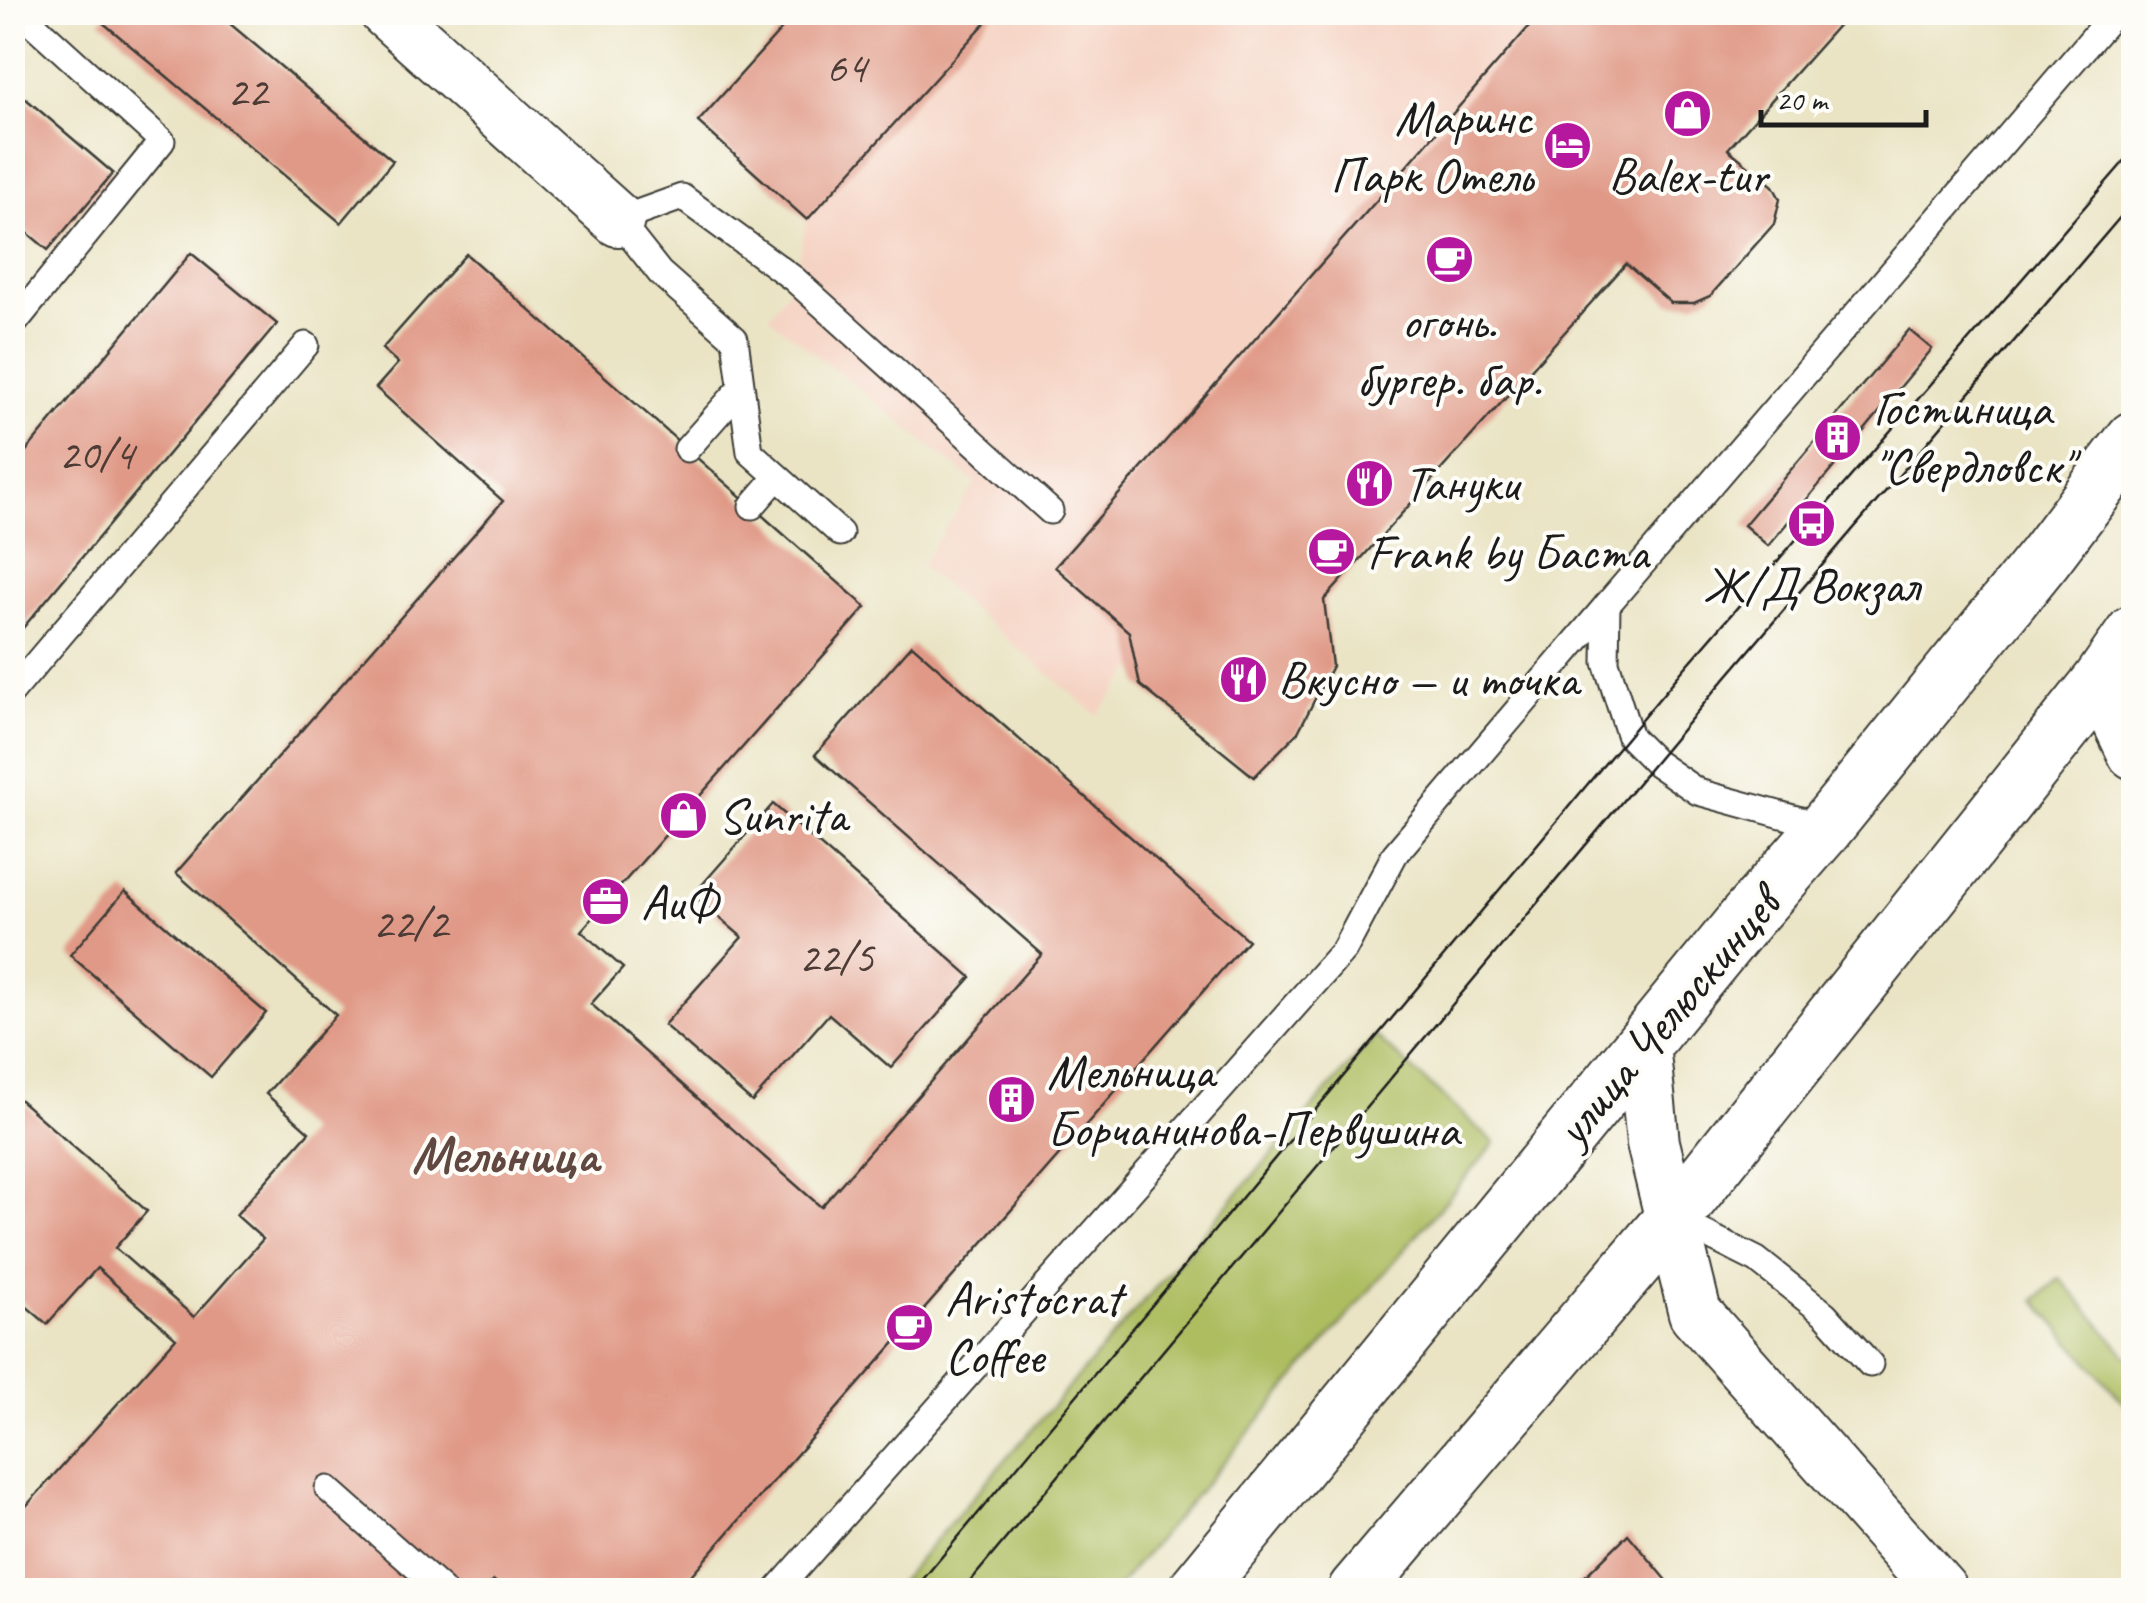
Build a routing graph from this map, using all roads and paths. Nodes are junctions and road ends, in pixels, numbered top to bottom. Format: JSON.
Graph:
{"nodes":[{"id":1,"x":20,"y":12,"type":"edge"},
{"id":2,"x":386,"y":12,"type":"edge"},
{"id":3,"x":2115,"y":12,"type":"edge"},
{"id":4,"x":618,"y":220,"type":"junction"},
{"id":5,"x":12,"y":326,"type":"edge"},
{"id":6,"x":306,"y":345,"type":"dead end"},
{"id":7,"x":740,"y":388,"type":"junction"},
{"id":8,"x":2134,"y":439,"type":"edge"},
{"id":9,"x":687,"y":449,"type":"dead end"},
{"id":10,"x":778,"y":477,"type":"junction"},
{"id":11,"x":752,"y":506,"type":"dead end"},
{"id":12,"x":1050,"y":511,"type":"dead end"},
{"id":13,"x":840,"y":533,"type":"dead end"},
{"id":14,"x":1606,"y":605,"type":"junction"},
{"id":15,"x":2134,"y":633,"type":"edge"},
{"id":16,"x":2100,"y":682,"type":"junction"},
{"id":17,"x":12,"y":692,"type":"edge"},
{"id":18,"x":2134,"y":753,"type":"edge"},
{"id":19,"x":1826,"y":827,"type":"junction"},
{"id":20,"x":1644,"y":1044,"type":"junction"},
{"id":21,"x":1673,"y":1218,"type":"junction"},
{"id":22,"x":1870,"y":1364,"type":"dead end"},
{"id":23,"x":328,"y":1490,"type":"dead end"},
{"id":24,"x":442,"y":1590,"type":"edge"},
{"id":25,"x":777,"y":1590,"type":"edge"},
{"id":26,"x":1196,"y":1590,"type":"edge"},
{"id":27,"x":1356,"y":1590,"type":"edge"},
{"id":28,"x":1941,"y":1590,"type":"edge"}],
"edges":[{"from":1,"to":5,"type":"lane"},
{"from":2,"to":4,"type":"street"},
{"from":3,"to":14,"type":"lane"},
{"from":4,"to":7,"type":"lane"},
{"from":4,"to":12,"type":"lane"},
{"from":6,"to":17,"type":"lane"},
{"from":7,"to":9,"type":"lane"},
{"from":7,"to":10,"type":"lane"},
{"from":8,"to":19,"type":"main road","name":"улица Челюскинцев"},
{"from":10,"to":11,"type":"lane"},
{"from":10,"to":13,"type":"lane"},
{"from":14,"to":19,"type":"lane"},
{"from":14,"to":25,"type":"lane"},
{"from":15,"to":16,"type":"main road"},
{"from":16,"to":18,"type":"street"},
{"from":16,"to":21,"type":"main road"},
{"from":19,"to":20,"type":"main road","name":"улица Челюскинцев"},
{"from":20,"to":21,"type":"street"},
{"from":20,"to":26,"type":"main road","name":"улица Челюскинцев"},
{"from":21,"to":22,"type":"lane"},
{"from":21,"to":27,"type":"main road"},
{"from":21,"to":28,"type":"street"},
{"from":23,"to":24,"type":"lane"}]}
